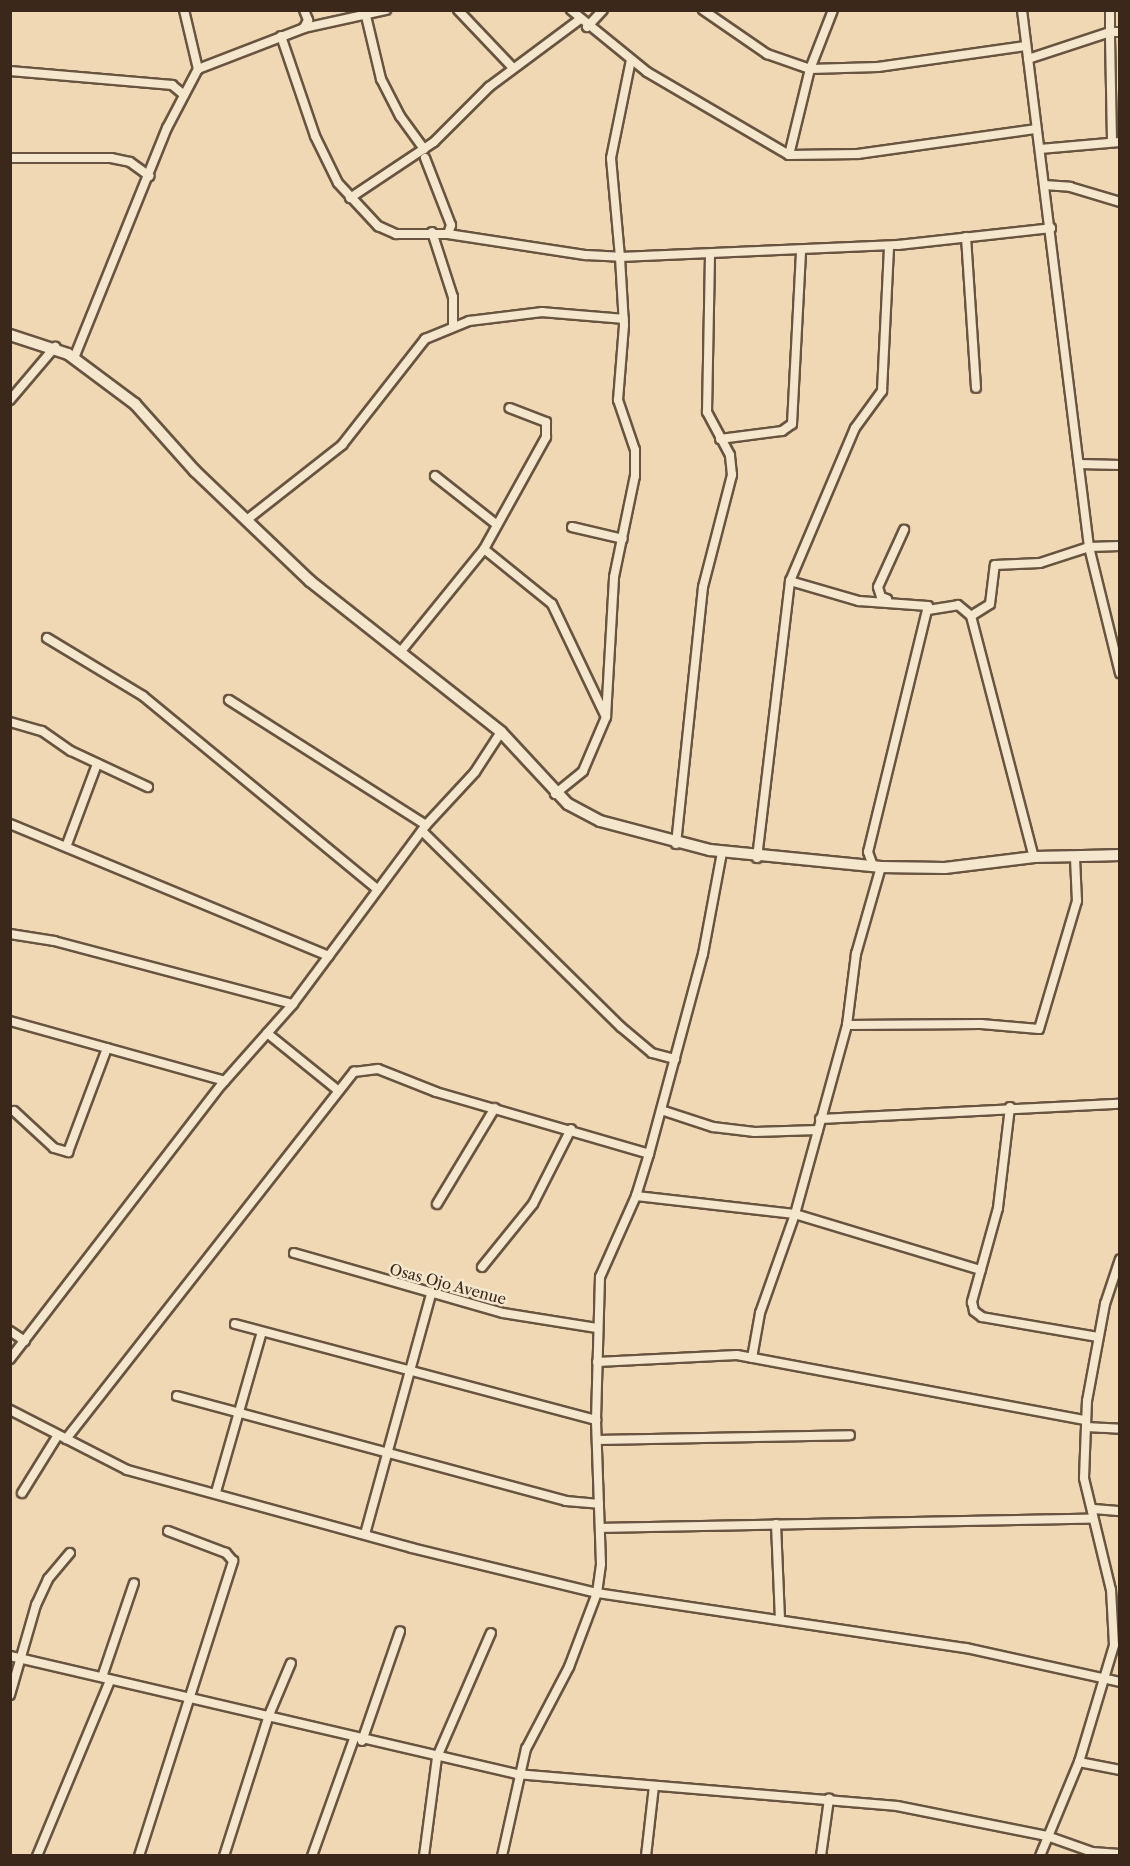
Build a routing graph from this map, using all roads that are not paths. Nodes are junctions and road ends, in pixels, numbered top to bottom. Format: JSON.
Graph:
{"nodes":[{"id":1,"x":184,"y":10,"type":"edge"},
{"id":2,"x":304,"y":10,"type":"edge"},
{"id":3,"x":386,"y":10,"type":"edge"},
{"id":4,"x":458,"y":10,"type":"edge"},
{"id":5,"x":571,"y":10,"type":"edge"},
{"id":6,"x":603,"y":10,"type":"edge"},
{"id":7,"x":703,"y":10,"type":"edge"},
{"id":8,"x":833,"y":10,"type":"edge"},
{"id":9,"x":1022,"y":10,"type":"edge"},
{"id":10,"x":1110,"y":10,"type":"edge"},
{"id":11,"x":366,"y":16,"type":"junction"},
{"id":12,"x":579,"y":20,"type":"junction"},
{"id":13,"x":587,"y":27,"type":"junction"},
{"id":14,"x":304,"y":28,"type":"junction"},
{"id":15,"x":1110,"y":32,"type":"junction"},
{"id":16,"x":1119,"y":32,"type":"edge"},
{"id":17,"x":281,"y":36,"type":"junction"},
{"id":18,"x":1026,"y":46,"type":"junction"},
{"id":19,"x":1028,"y":59,"type":"junction"},
{"id":20,"x":631,"y":60,"type":"junction"},
{"id":21,"x":512,"y":67,"type":"junction"},
{"id":22,"x":198,"y":69,"type":"junction"},
{"id":23,"x":810,"y":69,"type":"junction"},
{"id":24,"x":10,"y":71,"type":"edge"},
{"id":25,"x":183,"y":94,"type":"junction"},
{"id":26,"x":1036,"y":129,"type":"junction"},
{"id":27,"x":1116,"y":142,"type":"edge"},
{"id":28,"x":1040,"y":149,"type":"junction"},
{"id":29,"x":425,"y":153,"type":"junction"},
{"id":30,"x":789,"y":155,"type":"junction"},
{"id":31,"x":10,"y":158,"type":"edge"},
{"id":32,"x":149,"y":176,"type":"junction"},
{"id":33,"x":1044,"y":185,"type":"junction"},
{"id":34,"x":350,"y":198,"type":"junction"},
{"id":35,"x":1119,"y":202,"type":"edge"},
{"id":36,"x":1051,"y":228,"type":"junction"},
{"id":37,"x":432,"y":232,"type":"junction"},
{"id":38,"x":448,"y":234,"type":"junction"},
{"id":39,"x":966,"y":237,"type":"junction"},
{"id":40,"x":889,"y":246,"type":"junction"},
{"id":41,"x":801,"y":250,"type":"junction"},
{"id":42,"x":710,"y":255,"type":"junction"},
{"id":43,"x":620,"y":256,"type":"junction"},
{"id":44,"x":624,"y":319,"type":"junction"},
{"id":45,"x":453,"y":325,"type":"junction"},
{"id":46,"x":10,"y":335,"type":"edge"},
{"id":47,"x":56,"y":347,"type":"junction"},
{"id":48,"x":74,"y":358,"type":"junction"},
{"id":49,"x":976,"y":388,"type":"dead end"},
{"id":50,"x":10,"y":400,"type":"edge"},
{"id":51,"x":510,"y":408,"type":"dead end"},
{"id":52,"x":720,"y":439,"type":"junction"},
{"id":53,"x":1079,"y":464,"type":"junction"},
{"id":54,"x":1119,"y":465,"type":"edge"},
{"id":55,"x":435,"y":476,"type":"dead end"},
{"id":56,"x":248,"y":519,"type":"junction"},
{"id":57,"x":497,"y":525,"type":"junction"},
{"id":58,"x":572,"y":527,"type":"dead end"},
{"id":59,"x":904,"y":530,"type":"dead end"},
{"id":60,"x":623,"y":539,"type":"junction"},
{"id":61,"x":1119,"y":546,"type":"edge"},
{"id":62,"x":1089,"y":548,"type":"junction"},
{"id":63,"x":484,"y":549,"type":"junction"},
{"id":64,"x":790,"y":581,"type":"junction"},
{"id":65,"x":894,"y":601,"type":"junction"},
{"id":66,"x":928,"y":610,"type":"junction"},
{"id":67,"x":971,"y":616,"type":"junction"},
{"id":68,"x":47,"y":638,"type":"dead end"},
{"id":69,"x":402,"y":650,"type":"junction"},
{"id":70,"x":1119,"y":673,"type":"edge"},
{"id":71,"x":229,"y":700,"type":"dead end"},
{"id":72,"x":606,"y":717,"type":"junction"},
{"id":73,"x":10,"y":722,"type":"edge"},
{"id":74,"x":501,"y":732,"type":"junction"},
{"id":75,"x":97,"y":764,"type":"junction"},
{"id":76,"x":148,"y":788,"type":"dead end"},
{"id":77,"x":555,"y":794,"type":"junction"},
{"id":78,"x":10,"y":824,"type":"edge"},
{"id":79,"x":424,"y":828,"type":"junction"},
{"id":80,"x":676,"y":844,"type":"junction"},
{"id":81,"x":66,"y":847,"type":"junction"},
{"id":82,"x":722,"y":852,"type":"junction"},
{"id":83,"x":1119,"y":855,"type":"edge"},
{"id":84,"x":1034,"y":857,"type":"junction"},
{"id":85,"x":757,"y":858,"type":"junction"},
{"id":86,"x":1075,"y":858,"type":"junction"},
{"id":87,"x":877,"y":867,"type":"junction"},
{"id":88,"x":376,"y":888,"type":"junction"},
{"id":89,"x":10,"y":934,"type":"edge"},
{"id":90,"x":329,"y":956,"type":"junction"},
{"id":91,"x":293,"y":1004,"type":"junction"},
{"id":92,"x":10,"y":1021,"type":"edge"},
{"id":93,"x":847,"y":1025,"type":"junction"},
{"id":94,"x":267,"y":1033,"type":"junction"},
{"id":95,"x":107,"y":1048,"type":"junction"},
{"id":96,"x":675,"y":1059,"type":"junction"},
{"id":97,"x":225,"y":1080,"type":"junction"},
{"id":98,"x":339,"y":1091,"type":"junction"},
{"id":99,"x":1119,"y":1104,"type":"edge"},
{"id":100,"x":1010,"y":1107,"type":"junction"},
{"id":101,"x":495,"y":1108,"type":"junction"},
{"id":102,"x":661,"y":1110,"type":"junction"},
{"id":103,"x":14,"y":1111,"type":"dead end"},
{"id":104,"x":820,"y":1119,"type":"junction"},
{"id":105,"x":571,"y":1129,"type":"junction"},
{"id":106,"x":818,"y":1130,"type":"junction"},
{"id":107,"x":649,"y":1154,"type":"junction"},
{"id":108,"x":636,"y":1196,"type":"junction"},
{"id":109,"x":437,"y":1204,"type":"dead end"},
{"id":110,"x":795,"y":1214,"type":"junction"},
{"id":111,"x":294,"y":1253,"type":"dead end"},
{"id":112,"x":1119,"y":1259,"type":"edge"},
{"id":113,"x":482,"y":1267,"type":"dead end"},
{"id":114,"x":981,"y":1270,"type":"junction"},
{"id":115,"x":431,"y":1294,"type":"junction"},
{"id":116,"x":235,"y":1324,"type":"dead end"},
{"id":117,"x":597,"y":1328,"type":"junction"},
{"id":118,"x":10,"y":1330,"type":"edge"},
{"id":119,"x":262,"y":1332,"type":"junction"},
{"id":120,"x":1098,"y":1337,"type":"junction"},
{"id":121,"x":25,"y":1341,"type":"junction"},
{"id":122,"x":752,"y":1358,"type":"junction"},
{"id":123,"x":10,"y":1359,"type":"edge"},
{"id":124,"x":597,"y":1362,"type":"junction"},
{"id":125,"x":412,"y":1372,"type":"junction"},
{"id":126,"x":177,"y":1396,"type":"dead end"},
{"id":127,"x":10,"y":1410,"type":"edge"},
{"id":128,"x":238,"y":1414,"type":"junction"},
{"id":129,"x":596,"y":1420,"type":"junction"},
{"id":130,"x":1086,"y":1423,"type":"junction"},
{"id":131,"x":1119,"y":1429,"type":"edge"},
{"id":132,"x":58,"y":1435,"type":"junction"},
{"id":133,"x":850,"y":1435,"type":"dead end"},
{"id":134,"x":66,"y":1439,"type":"junction"},
{"id":135,"x":597,"y":1440,"type":"junction"},
{"id":136,"x":389,"y":1454,"type":"junction"},
{"id":137,"x":216,"y":1492,"type":"junction"},
{"id":138,"x":22,"y":1493,"type":"dead end"},
{"id":139,"x":599,"y":1504,"type":"junction"},
{"id":140,"x":1095,"y":1509,"type":"junction"},
{"id":141,"x":1119,"y":1511,"type":"edge"},
{"id":142,"x":1092,"y":1519,"type":"junction"},
{"id":143,"x":776,"y":1524,"type":"junction"},
{"id":144,"x":601,"y":1528,"type":"junction"},
{"id":145,"x":168,"y":1531,"type":"dead end"},
{"id":146,"x":365,"y":1534,"type":"junction"},
{"id":147,"x":70,"y":1553,"type":"dead end"},
{"id":148,"x":134,"y":1583,"type":"dead end"},
{"id":149,"x":1115,"y":1591,"type":"edge"},
{"id":150,"x":597,"y":1593,"type":"junction"},
{"id":151,"x":780,"y":1620,"type":"junction"},
{"id":152,"x":400,"y":1631,"type":"dead end"},
{"id":153,"x":491,"y":1633,"type":"dead end"},
{"id":154,"x":10,"y":1656,"type":"edge"},
{"id":155,"x":22,"y":1659,"type":"junction"},
{"id":156,"x":291,"y":1663,"type":"dead end"},
{"id":157,"x":102,"y":1677,"type":"junction"},
{"id":158,"x":1107,"y":1677,"type":"junction"},
{"id":159,"x":110,"y":1681,"type":"junction"},
{"id":160,"x":1119,"y":1682,"type":"edge"},
{"id":161,"x":10,"y":1695,"type":"edge"},
{"id":162,"x":185,"y":1699,"type":"junction"},
{"id":163,"x":269,"y":1714,"type":"junction"},
{"id":164,"x":358,"y":1740,"type":"junction"},
{"id":165,"x":437,"y":1757,"type":"junction"},
{"id":166,"x":1079,"y":1762,"type":"junction"},
{"id":167,"x":1119,"y":1770,"type":"edge"},
{"id":168,"x":517,"y":1774,"type":"junction"},
{"id":169,"x":654,"y":1786,"type":"junction"},
{"id":170,"x":829,"y":1799,"type":"junction"},
{"id":171,"x":1047,"y":1836,"type":"junction"},
{"id":172,"x":1119,"y":1854,"type":"edge"},
{"id":173,"x":37,"y":1856,"type":"edge"},
{"id":174,"x":139,"y":1856,"type":"edge"},
{"id":175,"x":224,"y":1856,"type":"edge"},
{"id":176,"x":312,"y":1856,"type":"edge"},
{"id":177,"x":424,"y":1856,"type":"edge"},
{"id":178,"x":502,"y":1856,"type":"edge"},
{"id":179,"x":646,"y":1856,"type":"edge"},
{"id":180,"x":821,"y":1856,"type":"edge"},
{"id":181,"x":1040,"y":1856,"type":"edge"}],
"edges":[{"from":1,"to":22,"type":"street"},
{"from":2,"to":14,"type":"street"},
{"from":3,"to":11,"type":"street"},
{"from":4,"to":21,"type":"street"},
{"from":5,"to":12,"type":"street"},
{"from":6,"to":13,"type":"street"},
{"from":7,"to":23,"type":"street"},
{"from":8,"to":23,"type":"street"},
{"from":9,"to":18,"type":"street"},
{"from":10,"to":15,"type":"street"},
{"from":11,"to":14,"type":"street"},
{"from":11,"to":29,"type":"street"},
{"from":12,"to":13,"type":"street"},
{"from":12,"to":21,"type":"street"},
{"from":13,"to":20,"type":"street"},
{"from":14,"to":17,"type":"street"},
{"from":15,"to":16,"type":"street"},
{"from":15,"to":19,"type":"street"},
{"from":15,"to":27,"type":"street"},
{"from":17,"to":22,"type":"street"},
{"from":17,"to":34,"type":"street"},
{"from":18,"to":19,"type":"street"},
{"from":18,"to":23,"type":"street"},
{"from":19,"to":26,"type":"street"},
{"from":20,"to":30,"type":"street"},
{"from":20,"to":43,"type":"street"},
{"from":21,"to":29,"type":"street"},
{"from":22,"to":25,"type":"street"},
{"from":23,"to":30,"type":"street"},
{"from":24,"to":25,"type":"street"},
{"from":25,"to":32,"type":"street"},
{"from":26,"to":28,"type":"street"},
{"from":26,"to":30,"type":"street"},
{"from":27,"to":28,"type":"street"},
{"from":28,"to":33,"type":"street"},
{"from":29,"to":34,"type":"street"},
{"from":29,"to":38,"type":"street"},
{"from":31,"to":32,"type":"street"},
{"from":32,"to":48,"type":"street"},
{"from":33,"to":35,"type":"street"},
{"from":33,"to":36,"type":"street"},
{"from":34,"to":37,"type":"street"},
{"from":36,"to":39,"type":"street"},
{"from":36,"to":53,"type":"street"},
{"from":37,"to":38,"type":"street"},
{"from":37,"to":45,"type":"street"},
{"from":38,"to":43,"type":"street"},
{"from":39,"to":40,"type":"street"},
{"from":39,"to":49,"type":"street"},
{"from":40,"to":41,"type":"street"},
{"from":40,"to":64,"type":"street"},
{"from":41,"to":42,"type":"street"},
{"from":41,"to":52,"type":"street"},
{"from":42,"to":43,"type":"street"},
{"from":42,"to":52,"type":"street"},
{"from":43,"to":44,"type":"street"},
{"from":44,"to":45,"type":"street"},
{"from":44,"to":60,"type":"street"},
{"from":45,"to":56,"type":"street"},
{"from":46,"to":47,"type":"street"},
{"from":47,"to":48,"type":"street"},
{"from":47,"to":50,"type":"street"},
{"from":48,"to":56,"type":"street"},
{"from":51,"to":57,"type":"street"},
{"from":52,"to":80,"type":"street"},
{"from":53,"to":54,"type":"street"},
{"from":53,"to":62,"type":"street"},
{"from":55,"to":57,"type":"street"},
{"from":56,"to":69,"type":"street"},
{"from":57,"to":63,"type":"street"},
{"from":58,"to":60,"type":"street"},
{"from":59,"to":65,"type":"street"},
{"from":60,"to":72,"type":"street"},
{"from":61,"to":62,"type":"street"},
{"from":62,"to":67,"type":"street"},
{"from":62,"to":70,"type":"street"},
{"from":63,"to":69,"type":"street"},
{"from":63,"to":72,"type":"street"},
{"from":64,"to":65,"type":"street"},
{"from":64,"to":85,"type":"street"},
{"from":65,"to":66,"type":"street"},
{"from":66,"to":67,"type":"street"},
{"from":66,"to":87,"type":"street"},
{"from":67,"to":84,"type":"street"},
{"from":68,"to":88,"type":"street"},
{"from":69,"to":74,"type":"street"},
{"from":71,"to":79,"type":"street"},
{"from":72,"to":77,"type":"street"},
{"from":73,"to":75,"type":"street"},
{"from":74,"to":77,"type":"street"},
{"from":74,"to":79,"type":"street"},
{"from":75,"to":76,"type":"street"},
{"from":75,"to":81,"type":"street"},
{"from":77,"to":80,"type":"street"},
{"from":78,"to":81,"type":"street"},
{"from":79,"to":88,"type":"street"},
{"from":79,"to":96,"type":"street"},
{"from":80,"to":82,"type":"street"},
{"from":81,"to":90,"type":"street"},
{"from":82,"to":85,"type":"street"},
{"from":82,"to":96,"type":"street"},
{"from":83,"to":86,"type":"street"},
{"from":84,"to":86,"type":"street"},
{"from":84,"to":87,"type":"street"},
{"from":85,"to":87,"type":"street"},
{"from":86,"to":93,"type":"street"},
{"from":87,"to":93,"type":"street"},
{"from":88,"to":90,"type":"street"},
{"from":89,"to":91,"type":"street"},
{"from":90,"to":91,"type":"street"},
{"from":91,"to":94,"type":"street"},
{"from":92,"to":95,"type":"street"},
{"from":93,"to":104,"type":"street"},
{"from":94,"to":97,"type":"street"},
{"from":94,"to":98,"type":"street"},
{"from":95,"to":97,"type":"street"},
{"from":95,"to":103,"type":"street"},
{"from":96,"to":102,"type":"street"},
{"from":97,"to":121,"type":"street"},
{"from":98,"to":101,"type":"street"},
{"from":98,"to":134,"type":"street"},
{"from":99,"to":100,"type":"street"},
{"from":100,"to":104,"type":"street"},
{"from":100,"to":114,"type":"street"},
{"from":101,"to":105,"type":"street"},
{"from":101,"to":109,"type":"street"},
{"from":102,"to":106,"type":"street"},
{"from":102,"to":107,"type":"street"},
{"from":104,"to":106,"type":"street"},
{"from":105,"to":107,"type":"street"},
{"from":105,"to":113,"type":"street"},
{"from":106,"to":110,"type":"street"},
{"from":107,"to":108,"type":"street"},
{"from":108,"to":110,"type":"street"},
{"from":108,"to":117,"type":"street"},
{"from":110,"to":114,"type":"street"},
{"from":110,"to":122,"type":"street"},
{"from":111,"to":115,"type":"street","name":"Osas Ojo Avenue"},
{"from":112,"to":120,"type":"street"},
{"from":114,"to":120,"type":"street"},
{"from":115,"to":117,"type":"street","name":"Osas Ojo Avenue"},
{"from":115,"to":125,"type":"street"},
{"from":116,"to":119,"type":"street"},
{"from":117,"to":124,"type":"street"},
{"from":118,"to":121,"type":"street"},
{"from":119,"to":125,"type":"street"},
{"from":119,"to":128,"type":"street"},
{"from":120,"to":130,"type":"street"},
{"from":121,"to":123,"type":"street"},
{"from":122,"to":124,"type":"street"},
{"from":122,"to":130,"type":"street"},
{"from":124,"to":129,"type":"street"},
{"from":125,"to":129,"type":"street"},
{"from":125,"to":136,"type":"street"},
{"from":126,"to":128,"type":"street"},
{"from":127,"to":132,"type":"street"},
{"from":128,"to":136,"type":"street"},
{"from":128,"to":137,"type":"street"},
{"from":129,"to":135,"type":"street"},
{"from":130,"to":131,"type":"street"},
{"from":130,"to":140,"type":"street"},
{"from":132,"to":134,"type":"street"},
{"from":132,"to":138,"type":"street"},
{"from":133,"to":135,"type":"street"},
{"from":134,"to":137,"type":"street"},
{"from":135,"to":139,"type":"street"},
{"from":136,"to":139,"type":"street"},
{"from":136,"to":146,"type":"street"},
{"from":137,"to":146,"type":"street"},
{"from":139,"to":144,"type":"street"},
{"from":140,"to":141,"type":"street"},
{"from":140,"to":142,"type":"street"},
{"from":142,"to":143,"type":"street"},
{"from":142,"to":149,"type":"street"},
{"from":143,"to":144,"type":"street"},
{"from":143,"to":151,"type":"street"},
{"from":144,"to":150,"type":"street"},
{"from":145,"to":162,"type":"street"},
{"from":146,"to":150,"type":"street"},
{"from":147,"to":155,"type":"street"},
{"from":148,"to":157,"type":"street"},
{"from":149,"to":158,"type":"street"},
{"from":150,"to":151,"type":"street"},
{"from":150,"to":168,"type":"street"},
{"from":151,"to":158,"type":"street"},
{"from":152,"to":164,"type":"street"},
{"from":153,"to":165,"type":"street"},
{"from":154,"to":155,"type":"street"},
{"from":155,"to":157,"type":"street"},
{"from":155,"to":161,"type":"street"},
{"from":156,"to":163,"type":"street"},
{"from":157,"to":159,"type":"street"},
{"from":158,"to":160,"type":"street"},
{"from":158,"to":166,"type":"street"},
{"from":159,"to":162,"type":"street"},
{"from":159,"to":173,"type":"street"},
{"from":162,"to":163,"type":"street"},
{"from":162,"to":174,"type":"street"},
{"from":163,"to":164,"type":"street"},
{"from":163,"to":175,"type":"street"},
{"from":164,"to":165,"type":"street"},
{"from":164,"to":176,"type":"street"},
{"from":165,"to":168,"type":"street"},
{"from":165,"to":177,"type":"street"},
{"from":166,"to":167,"type":"street"},
{"from":166,"to":171,"type":"street"},
{"from":168,"to":169,"type":"street"},
{"from":168,"to":178,"type":"street"},
{"from":169,"to":170,"type":"street"},
{"from":169,"to":179,"type":"street"},
{"from":170,"to":171,"type":"street"},
{"from":170,"to":180,"type":"street"},
{"from":171,"to":172,"type":"street"},
{"from":171,"to":181,"type":"street"}]}
